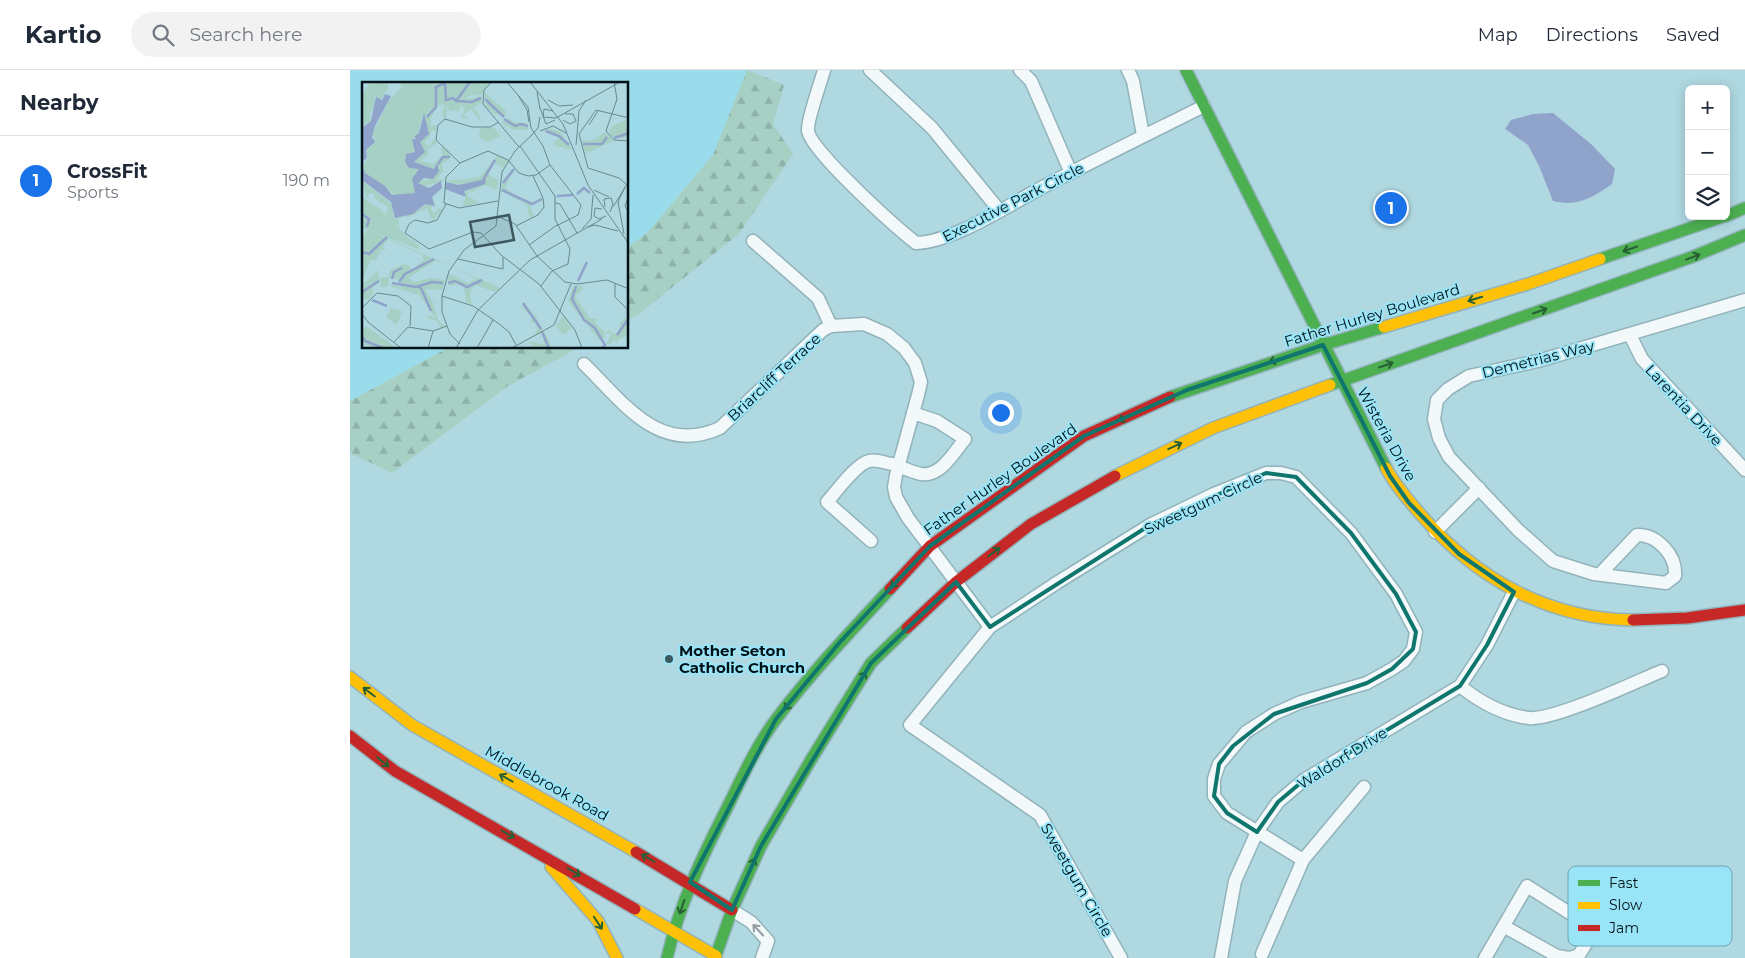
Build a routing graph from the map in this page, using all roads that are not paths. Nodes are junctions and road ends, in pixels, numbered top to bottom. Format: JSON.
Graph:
{"nodes":[{"id":1,"x":824,"y":70,"type":"edge"},
{"id":2,"x":870,"y":70,"type":"edge"},
{"id":3,"x":1020,"y":70,"type":"edge"},
{"id":4,"x":1128,"y":70,"type":"edge"},
{"id":5,"x":1186,"y":70,"type":"edge"},
{"id":6,"x":1204,"y":106,"type":"junction"},
{"id":7,"x":1143,"y":135,"type":"junction"},
{"id":8,"x":1072,"y":172,"type":"junction"},
{"id":9,"x":1745,"y":208,"type":"edge"},
{"id":10,"x":999,"y":210,"type":"junction"},
{"id":11,"x":1730,"y":214,"type":"edge"},
{"id":12,"x":1714,"y":220,"type":"edge"},
{"id":13,"x":1745,"y":235,"type":"edge"},
{"id":14,"x":753,"y":241,"type":"dead end"},
{"id":15,"x":1745,"y":300,"type":"edge"},
{"id":16,"x":831,"y":326,"type":"junction"},
{"id":17,"x":1630,"y":335,"type":"junction"},
{"id":18,"x":1323,"y":345,"type":"junction"},
{"id":19,"x":584,"y":364,"type":"dead end"},
{"id":20,"x":1340,"y":381,"type":"junction"},
{"id":21,"x":914,"y":413,"type":"junction"},
{"id":22,"x":898,"y":466,"type":"junction"},
{"id":23,"x":1745,"y":470,"type":"edge"},
{"id":24,"x":1479,"y":488,"type":"junction"},
{"id":25,"x":1435,"y":532,"type":"junction"},
{"id":26,"x":871,"y":541,"type":"dead end"},
{"id":27,"x":930,"y":546,"type":"junction"},
{"id":28,"x":1600,"y":574,"type":"junction"},
{"id":29,"x":956,"y":582,"type":"junction"},
{"id":30,"x":1514,"y":592,"type":"junction"},
{"id":31,"x":1745,"y":610,"type":"edge"},
{"id":32,"x":990,"y":627,"type":"junction"},
{"id":33,"x":1662,"y":671,"type":"dead end"},
{"id":34,"x":350,"y":678,"type":"edge"},
{"id":35,"x":1460,"y":686,"type":"junction"},
{"id":36,"x":350,"y":736,"type":"edge"},
{"id":37,"x":1364,"y":787,"type":"dead end"},
{"id":38,"x":1257,"y":832,"type":"junction"},
{"id":39,"x":532,"y":848,"type":"junction"},
{"id":40,"x":1303,"y":860,"type":"junction"},
{"id":41,"x":690,"y":882,"type":"junction"},
{"id":42,"x":732,"y":910,"type":"junction"},
{"id":43,"x":1568,"y":911,"type":"edge"},
{"id":44,"x":1505,"y":927,"type":"junction"},
{"id":45,"x":673,"y":931,"type":"junction"},
{"id":46,"x":1584,"y":946,"type":"edge"},
{"id":47,"x":1262,"y":954,"type":"dead end"},
{"id":48,"x":717,"y":957,"type":"edge"},
{"id":49,"x":617,"y":958,"type":"edge"},
{"id":50,"x":667,"y":958,"type":"edge"},
{"id":51,"x":762,"y":958,"type":"edge"},
{"id":52,"x":1121,"y":958,"type":"edge"},
{"id":53,"x":1221,"y":958,"type":"edge"},
{"id":54,"x":1485,"y":958,"type":"edge"},
{"id":55,"x":1569,"y":958,"type":"edge"}],
"edges":[{"from":1,"to":10,"type":"street","name":"Executive Park Circle"},
{"from":2,"to":10,"type":"street"},
{"from":3,"to":8,"type":"street"},
{"from":4,"to":7,"type":"street"},
{"from":5,"to":6,"type":"main road","name":"Wisteria Drive"},
{"from":6,"to":7,"type":"street","name":"Executive Park Circle"},
{"from":6,"to":18,"type":"main road","name":"Wisteria Drive"},
{"from":7,"to":8,"type":"street","name":"Executive Park Circle"},
{"from":8,"to":10,"type":"street","name":"Executive Park Circle"},
{"from":9,"to":11,"type":"main road","name":"Father Hurley Boulevard"},
{"from":12,"to":18,"type":"main road","name":"Father Hurley Boulevard","one_way":true},
{"from":20,"to":13,"type":"main road","one_way":true},
{"from":14,"to":16,"type":"street"},
{"from":15,"to":17,"type":"street","name":"Demetrias Way"},
{"from":16,"to":19,"type":"street","name":"Briarcliff Terrace"},
{"from":16,"to":21,"type":"street","name":"Briarcliff Terrace"},
{"from":17,"to":23,"type":"street","name":"Larentia Drive"},
{"from":17,"to":24,"type":"street","name":"Demetrias Way"},
{"from":18,"to":20,"type":"main road","name":"Wisteria Drive"},
{"from":18,"to":27,"type":"main road","name":"Father Hurley Boulevard","one_way":true},
{"from":20,"to":25,"type":"main road","name":"Wisteria Drive"},
{"from":29,"to":20,"type":"main road","one_way":true},
{"from":21,"to":22,"type":"street","name":"Briarcliff Terrace"},
{"from":21,"to":22,"type":"street"},
{"from":22,"to":26,"type":"street"},
{"from":22,"to":27,"type":"street","name":"Briarcliff Terrace"},
{"from":24,"to":25,"type":"street"},
{"from":24,"to":28,"type":"street","name":"Demetrias Way"},
{"from":25,"to":30,"type":"main road","name":"Wisteria Drive"},
{"from":27,"to":29,"type":"street","name":"Briarcliff Terrace"},
{"from":27,"to":41,"type":"main road","name":"Father Hurley Boulevard","one_way":true},
{"from":28,"to":28,"type":"street","name":"Demetrias Way"},
{"from":29,"to":32,"type":"street"},
{"from":42,"to":29,"type":"main road","one_way":true},
{"from":30,"to":31,"type":"main road","name":"Wisteria Drive"},
{"from":30,"to":35,"type":"street","name":"Waldorf Drive"},
{"from":32,"to":38,"type":"street","name":"Sweetgum Circle"},
{"from":32,"to":52,"type":"street","name":"Sweetgum Circle"},
{"from":33,"to":35,"type":"street"},
{"from":41,"to":34,"type":"main road","name":"Middlebrook Road","one_way":true},
{"from":35,"to":38,"type":"street","name":"Waldorf Drive"},
{"from":36,"to":39,"type":"main road","one_way":true},
{"from":37,"to":40,"type":"street"},
{"from":38,"to":40,"type":"street","name":"Sweetgum Circle"},
{"from":38,"to":53,"type":"street","name":"Waldorf Drive"},
{"from":39,"to":45,"type":"main road","one_way":true},
{"from":39,"to":49,"type":"main road","one_way":true},
{"from":40,"to":47,"type":"street"},
{"from":41,"to":42,"type":"main road","name":"Middlebrook Road"},
{"from":41,"to":45,"type":"main road","name":"Father Hurley Boulevard","one_way":true},
{"from":42,"to":48,"type":"main road"},
{"from":51,"to":42,"type":"street","one_way":true},
{"from":43,"to":44,"type":"street"},
{"from":44,"to":54,"type":"street"},
{"from":44,"to":55,"type":"street"},
{"from":45,"to":48,"type":"main road"},
{"from":45,"to":50,"type":"main road","name":"Father Hurley Boulevard"},
{"from":46,"to":55,"type":"street"}]}
